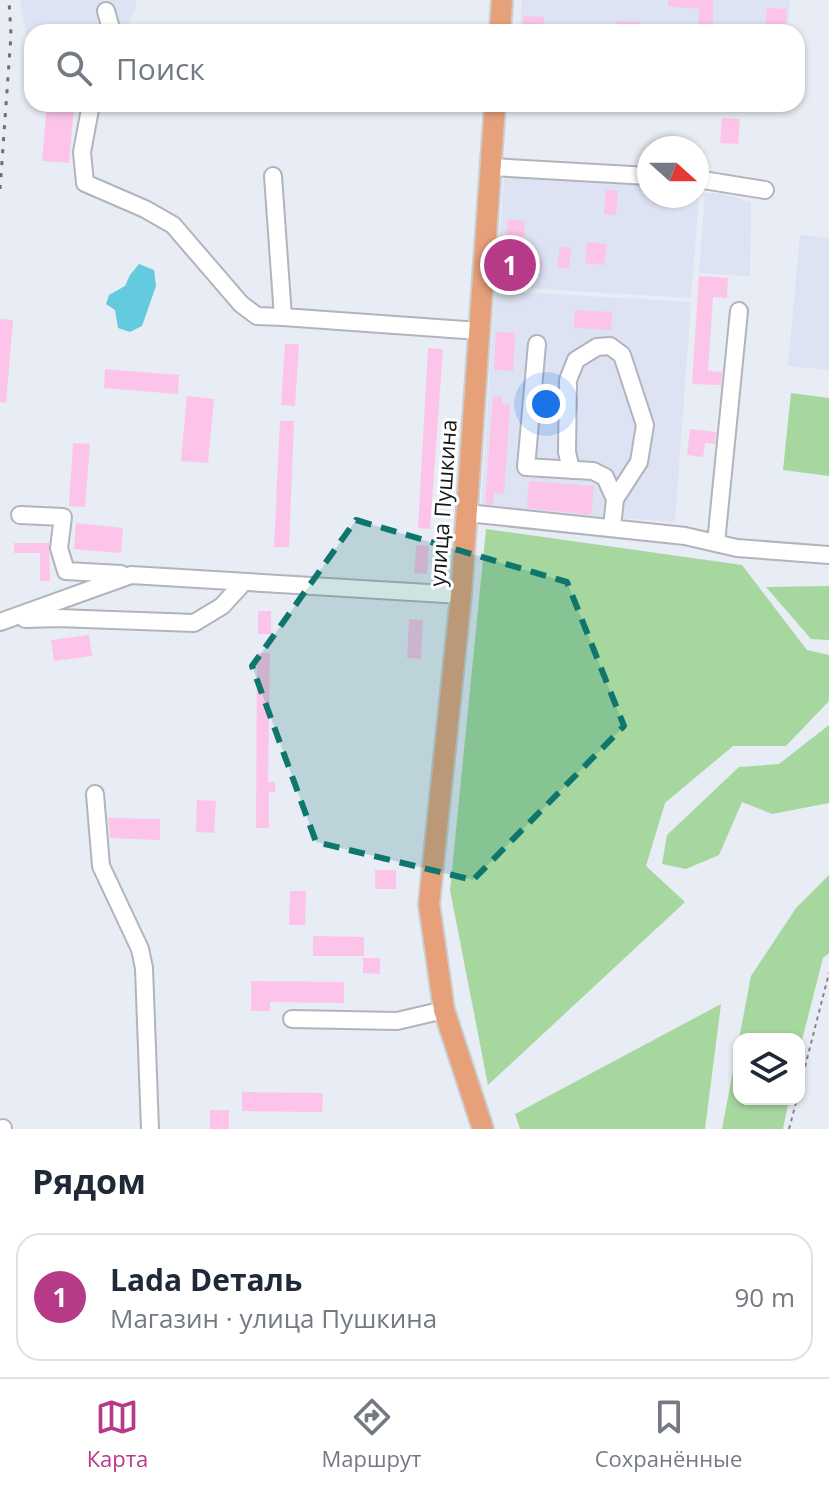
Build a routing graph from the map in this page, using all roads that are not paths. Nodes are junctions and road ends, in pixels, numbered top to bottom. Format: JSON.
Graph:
{"nodes":[{"id":1,"x":502,"y":0,"type":"edge"},
{"id":2,"x":106,"y":11,"type":"dead end"},
{"id":3,"x":110,"y":24,"type":"edge"},
{"id":4,"x":500,"y":24,"type":"edge"},
{"id":5,"x":90,"y":112,"type":"edge"},
{"id":6,"x":494,"y":112,"type":"edge"},
{"id":7,"x":491,"y":167,"type":"junction"},
{"id":8,"x":637,"y":175,"type":"edge"},
{"id":9,"x":273,"y":176,"type":"dead end"},
{"id":10,"x":709,"y":181,"type":"edge"},
{"id":11,"x":765,"y":190,"type":"dead end"},
{"id":12,"x":739,"y":311,"type":"dead end"},
{"id":13,"x":283,"y":317,"type":"junction"},
{"id":14,"x":479,"y":331,"type":"junction"},
{"id":15,"x":537,"y":344,"type":"dead end"},
{"id":16,"x":571,"y":470,"type":"junction"},
{"id":17,"x":615,"y":499,"type":"junction"},
{"id":18,"x":467,"y":513,"type":"junction"},
{"id":19,"x":20,"y":515,"type":"dead end"},
{"id":20,"x":612,"y":527,"type":"junction"},
{"id":21,"x":716,"y":543,"type":"junction"},
{"id":22,"x":829,"y":555,"type":"edge"},
{"id":23,"x":131,"y":575,"type":"junction"},
{"id":24,"x":244,"y":582,"type":"junction"},
{"id":25,"x":461,"y":595,"type":"junction"},
{"id":26,"x":5,"y":621,"type":"edge"},
{"id":27,"x":95,"y":794,"type":"dead end"},
{"id":28,"x":444,"y":1010,"type":"junction"},
{"id":29,"x":292,"y":1019,"type":"dead end"},
{"id":30,"x":150,"y":1129,"type":"edge"},
{"id":31,"x":483,"y":1129,"type":"edge"}],
"edges":[{"from":1,"to":4,"type":"main road"},
{"from":2,"to":3,"type":"lane"},
{"from":5,"to":13,"type":"lane"},
{"from":6,"to":7,"type":"main road","name":"улица Пушкина"},
{"from":7,"to":8,"type":"lane"},
{"from":7,"to":14,"type":"main road","name":"улица Пушкина"},
{"from":9,"to":13,"type":"lane"},
{"from":10,"to":11,"type":"lane"},
{"from":12,"to":21,"type":"lane"},
{"from":13,"to":14,"type":"lane"},
{"from":14,"to":18,"type":"main road","name":"улица Пушкина"},
{"from":15,"to":16,"type":"lane"},
{"from":16,"to":17,"type":"lane"},
{"from":16,"to":17,"type":"lane"},
{"from":17,"to":20,"type":"lane"},
{"from":18,"to":20,"type":"lane"},
{"from":18,"to":25,"type":"main road","name":"улица Пушкина"},
{"from":19,"to":23,"type":"lane"},
{"from":20,"to":21,"type":"lane"},
{"from":21,"to":22,"type":"lane"},
{"from":23,"to":24,"type":"lane"},
{"from":23,"to":26,"type":"lane"},
{"from":24,"to":25,"type":"lane"},
{"from":24,"to":26,"type":"lane"},
{"from":25,"to":28,"type":"main road","name":"улица Пушкина"},
{"from":27,"to":30,"type":"lane"},
{"from":28,"to":29,"type":"lane"},
{"from":28,"to":31,"type":"main road","name":"улица Пушкина"}]}
